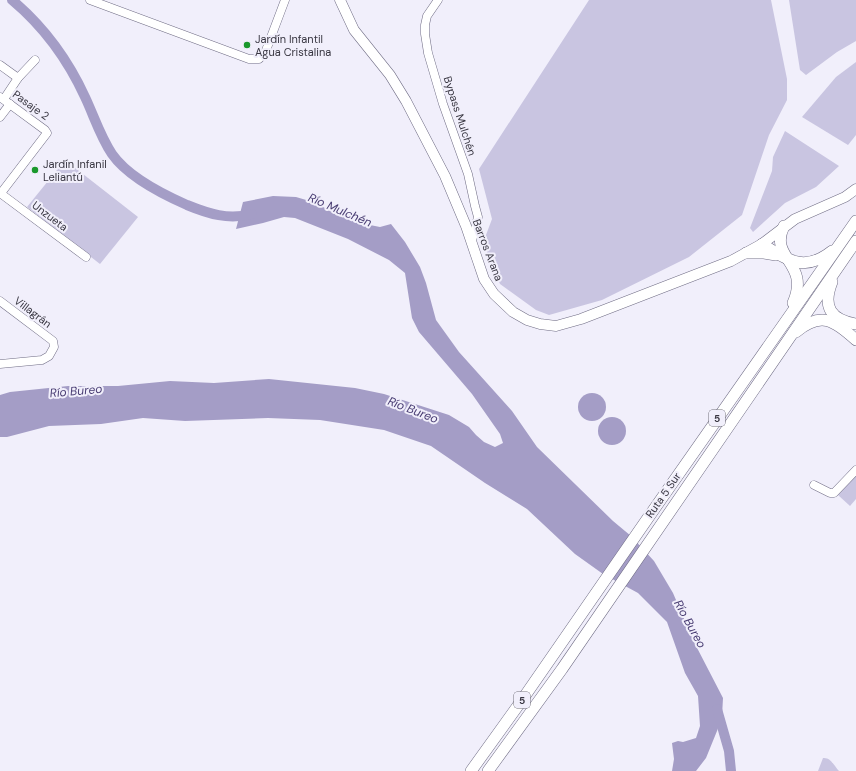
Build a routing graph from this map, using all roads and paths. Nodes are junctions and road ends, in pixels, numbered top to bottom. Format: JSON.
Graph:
{"nodes":[{"id":1,"x":90,"y":0,"type":"edge"},
{"id":2,"x":285,"y":0,"type":"edge"},
{"id":3,"x":340,"y":0,"type":"edge"},
{"id":4,"x":438,"y":0,"type":"edge"},
{"id":5,"x":35,"y":60,"type":"dead end"},
{"id":6,"x":0,"y":64,"type":"edge"},
{"id":7,"x":18,"y":78,"type":"junction"},
{"id":8,"x":5,"y":100,"type":"edge"},
{"id":9,"x":0,"y":118,"type":"edge"},
{"id":10,"x":856,"y":189,"type":"edge"},
{"id":11,"x":0,"y":193,"type":"edge"},
{"id":12,"x":856,"y":220,"type":"edge"},
{"id":13,"x":784,"y":226,"type":"junction"},
{"id":14,"x":472,"y":241,"type":"junction"},
{"id":15,"x":856,"y":241,"type":"edge"},
{"id":16,"x":841,"y":242,"type":"junction"},
{"id":17,"x":762,"y":244,"type":"junction"},
{"id":18,"x":746,"y":253,"type":"junction"},
{"id":19,"x":86,"y":257,"type":"dead end"},
{"id":20,"x":786,"y":258,"type":"junction"},
{"id":21,"x":837,"y":268,"type":"junction"},
{"id":22,"x":0,"y":302,"type":"edge"},
{"id":23,"x":785,"y":321,"type":"junction"},
{"id":24,"x":855,"y":330,"type":"edge"},
{"id":25,"x":789,"y":338,"type":"junction"},
{"id":26,"x":0,"y":364,"type":"edge"},
{"id":27,"x":856,"y":470,"type":"edge"},
{"id":28,"x":814,"y":485,"type":"dead end"},
{"id":29,"x":471,"y":771,"type":"edge"},
{"id":30,"x":488,"y":771,"type":"edge"}],
"edges":[{"from":1,"to":2,"type":"street"},
{"from":3,"to":14,"type":"main road","name":"Barros Arana"},
{"from":4,"to":14,"type":"street","name":"Bypass Mulchén"},
{"from":5,"to":7,"type":"street"},
{"from":6,"to":7,"type":"street"},
{"from":7,"to":8,"type":"street"},
{"from":8,"to":9,"type":"street"},
{"from":8,"to":11,"type":"street","name":"Pasaje 2"},
{"from":10,"to":13,"type":"main road","name":"Barros Arana"},
{"from":11,"to":19,"type":"street","name":"Unzueta"},
{"from":12,"to":16,"type":"highway","name":"Ruta 5 Sur","number":"5"},
{"from":13,"to":17,"type":"main road","name":"Barros Arana"},
{"from":13,"to":20,"type":"highway"},
{"from":14,"to":18,"type":"main road","name":"Barros Arana"},
{"from":15,"to":21,"type":"highway","name":"Ruta 5 Sur","number":"5"},
{"from":16,"to":20,"type":"highway"},
{"from":16,"to":23,"type":"highway","name":"Ruta 5 Sur","number":"5"},
{"from":17,"to":18,"type":"main road","name":"Barros Arana"},
{"from":17,"to":20,"type":"highway"},
{"from":18,"to":20,"type":"highway"},
{"from":20,"to":23,"type":"highway"},
{"from":21,"to":24,"type":"highway"},
{"from":21,"to":25,"type":"highway","name":"Ruta 5 Sur","number":"5"},
{"from":22,"to":26,"type":"street","name":"Villagrán"},
{"from":23,"to":29,"type":"highway","name":"Ruta 5 Sur","number":"5"},
{"from":24,"to":25,"type":"highway"},
{"from":25,"to":30,"type":"highway","name":"Ruta 5 Sur","number":"5"},
{"from":27,"to":28,"type":"street"}]}
